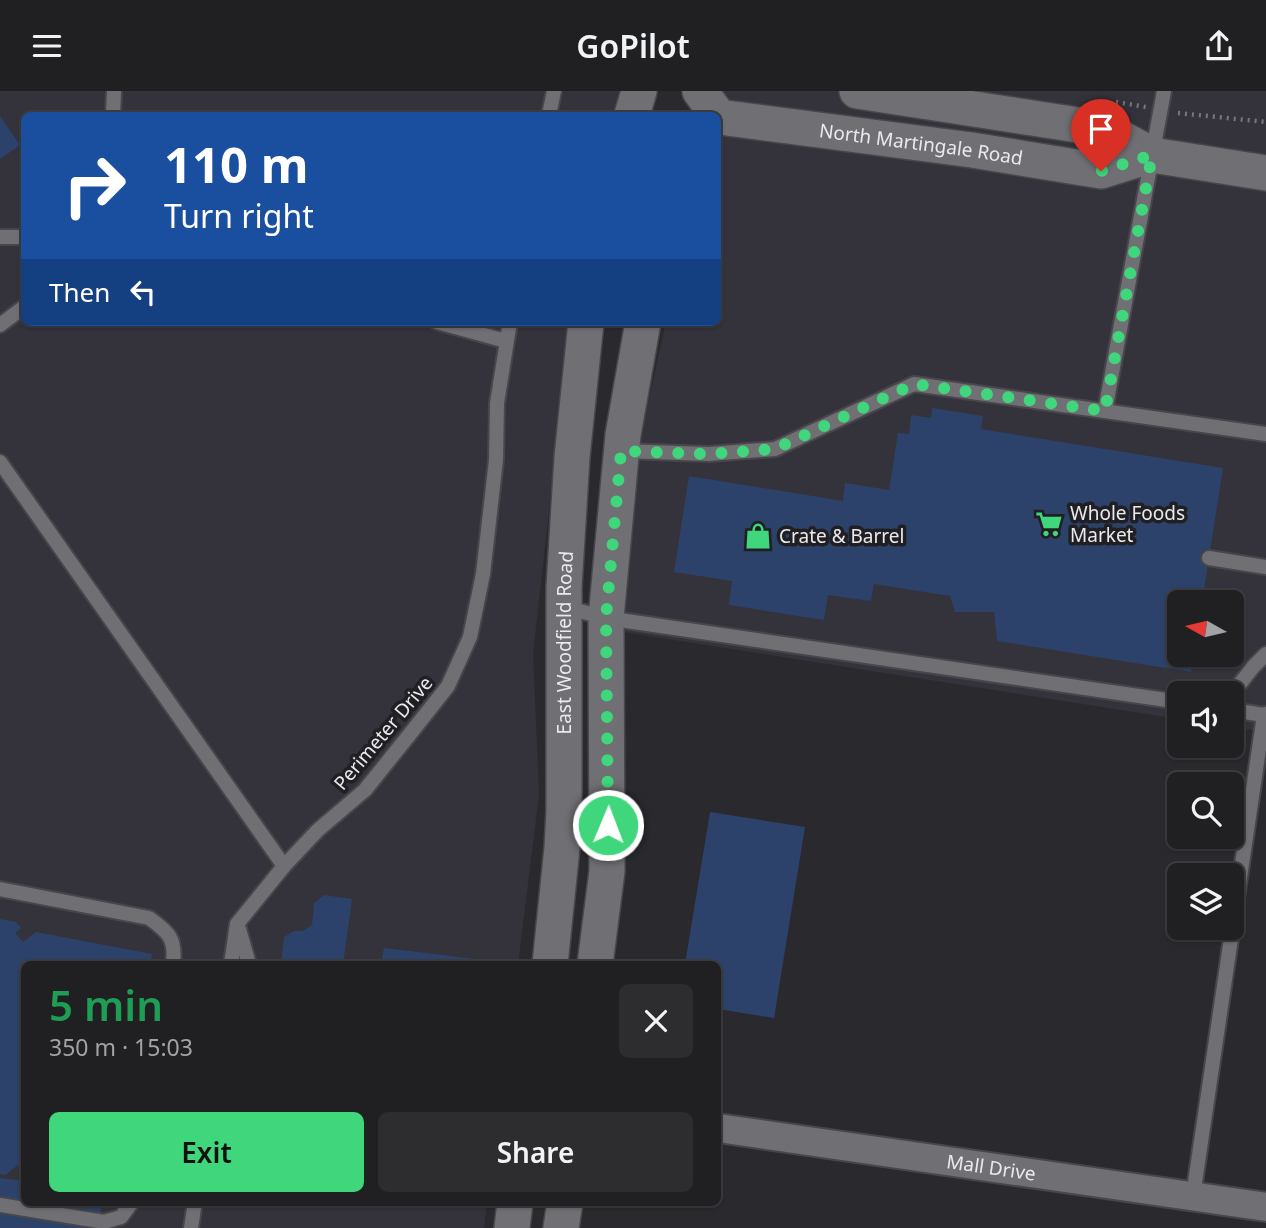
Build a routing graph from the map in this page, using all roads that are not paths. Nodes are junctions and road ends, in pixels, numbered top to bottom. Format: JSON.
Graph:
{"nodes":[{"id":1,"x":114,"y":91,"type":"edge"},
{"id":2,"x":554,"y":91,"type":"edge"},
{"id":3,"x":639,"y":91,"type":"edge"},
{"id":4,"x":690,"y":91,"type":"edge"},
{"id":5,"x":700,"y":91,"type":"edge"},
{"id":6,"x":857,"y":91,"type":"edge"},
{"id":7,"x":1164,"y":91,"type":"edge"},
{"id":8,"x":113,"y":112,"type":"edge"},
{"id":9,"x":550,"y":112,"type":"edge"},
{"id":10,"x":633,"y":112,"type":"edge"},
{"id":11,"x":686,"y":112,"type":"edge"},
{"id":12,"x":715,"y":112,"type":"edge"},
{"id":13,"x":721,"y":117,"type":"edge"},
{"id":14,"x":1152,"y":155,"type":"junction"},
{"id":15,"x":1266,"y":173,"type":"edge"},
{"id":16,"x":0,"y":237,"type":"edge"},
{"id":17,"x":21,"y":237,"type":"edge"},
{"id":18,"x":21,"y":309,"type":"edge"},
{"id":19,"x":0,"y":325,"type":"edge"},
{"id":20,"x":452,"y":326,"type":"edge"},
{"id":21,"x":509,"y":326,"type":"edge"},
{"id":22,"x":586,"y":326,"type":"edge"},
{"id":23,"x":642,"y":326,"type":"edge"},
{"id":24,"x":506,"y":341,"type":"junction"},
{"id":25,"x":1105,"y":411,"type":"junction"},
{"id":26,"x":1266,"y":433,"type":"edge"},
{"id":27,"x":621,"y":451,"type":"junction"},
{"id":28,"x":0,"y":462,"type":"edge"},
{"id":29,"x":1209,"y":558,"type":"dead end"},
{"id":30,"x":1266,"y":567,"type":"edge"},
{"id":31,"x":564,"y":607,"type":"junction"},
{"id":32,"x":606,"y":618,"type":"junction"},
{"id":33,"x":1266,"y":654,"type":"edge"},
{"id":34,"x":1242,"y":681,"type":"edge"},
{"id":35,"x":1167,"y":700,"type":"edge"},
{"id":36,"x":1244,"y":711,"type":"edge"},
{"id":37,"x":1265,"y":714,"type":"edge"},
{"id":38,"x":284,"y":866,"type":"junction"},
{"id":39,"x":0,"y":889,"type":"edge"},
{"id":40,"x":237,"y":924,"type":"junction"},
{"id":41,"x":173,"y":961,"type":"edge"},
{"id":42,"x":231,"y":961,"type":"edge"},
{"id":43,"x":248,"y":961,"type":"edge"},
{"id":44,"x":550,"y":961,"type":"edge"},
{"id":45,"x":595,"y":961,"type":"edge"},
{"id":46,"x":721,"y":1128,"type":"edge"},
{"id":47,"x":1193,"y":1196,"type":"junction"},
{"id":48,"x":0,"y":1205,"type":"edge"},
{"id":49,"x":129,"y":1206,"type":"edge"},
{"id":50,"x":515,"y":1206,"type":"edge"},
{"id":51,"x":564,"y":1206,"type":"edge"},
{"id":52,"x":1266,"y":1207,"type":"edge"},
{"id":53,"x":512,"y":1228,"type":"edge"},
{"id":54,"x":561,"y":1228,"type":"edge"}],
"edges":[{"from":1,"to":8,"type":"lane"},
{"from":2,"to":9,"type":"lane"},
{"from":3,"to":10,"type":"street"},
{"from":4,"to":11,"type":"street"},
{"from":5,"to":12,"type":"street","name":"North Martingale Road"},
{"from":6,"to":14,"type":"street","name":"North Martingale Road"},
{"from":7,"to":14,"type":"lane"},
{"from":13,"to":14,"type":"street","name":"North Martingale Road"},
{"from":14,"to":15,"type":"street","name":"North Martingale Road"},
{"from":14,"to":25,"type":"lane"},
{"from":16,"to":17,"type":"lane"},
{"from":18,"to":19,"type":"lane"},
{"from":20,"to":24,"type":"lane"},
{"from":21,"to":24,"type":"lane","name":"Perimeter Drive"},
{"from":22,"to":31,"type":"street","name":"East Woodfield Road"},
{"from":23,"to":27,"type":"street","name":"East Woodfield Road"},
{"from":24,"to":38,"type":"lane","name":"Perimeter Drive"},
{"from":25,"to":26,"type":"lane"},
{"from":25,"to":27,"type":"lane"},
{"from":27,"to":32,"type":"street","name":"East Woodfield Road"},
{"from":28,"to":38,"type":"lane"},
{"from":29,"to":30,"type":"lane"},
{"from":31,"to":32,"type":"lane"},
{"from":31,"to":44,"type":"street","name":"East Woodfield Road"},
{"from":32,"to":35,"type":"lane"},
{"from":32,"to":45,"type":"street","name":"East Woodfield Road"},
{"from":33,"to":34,"type":"lane"},
{"from":36,"to":37,"type":"lane"},
{"from":37,"to":47,"type":"lane"},
{"from":38,"to":40,"type":"lane","name":"Perimeter Drive"},
{"from":39,"to":41,"type":"lane"},
{"from":40,"to":42,"type":"lane"},
{"from":40,"to":43,"type":"lane"},
{"from":46,"to":47,"type":"street","name":"Mall Drive"},
{"from":47,"to":52,"type":"street","name":"Mall Drive"},
{"from":48,"to":49,"type":"lane"},
{"from":50,"to":53,"type":"street"},
{"from":51,"to":54,"type":"street"}]}
